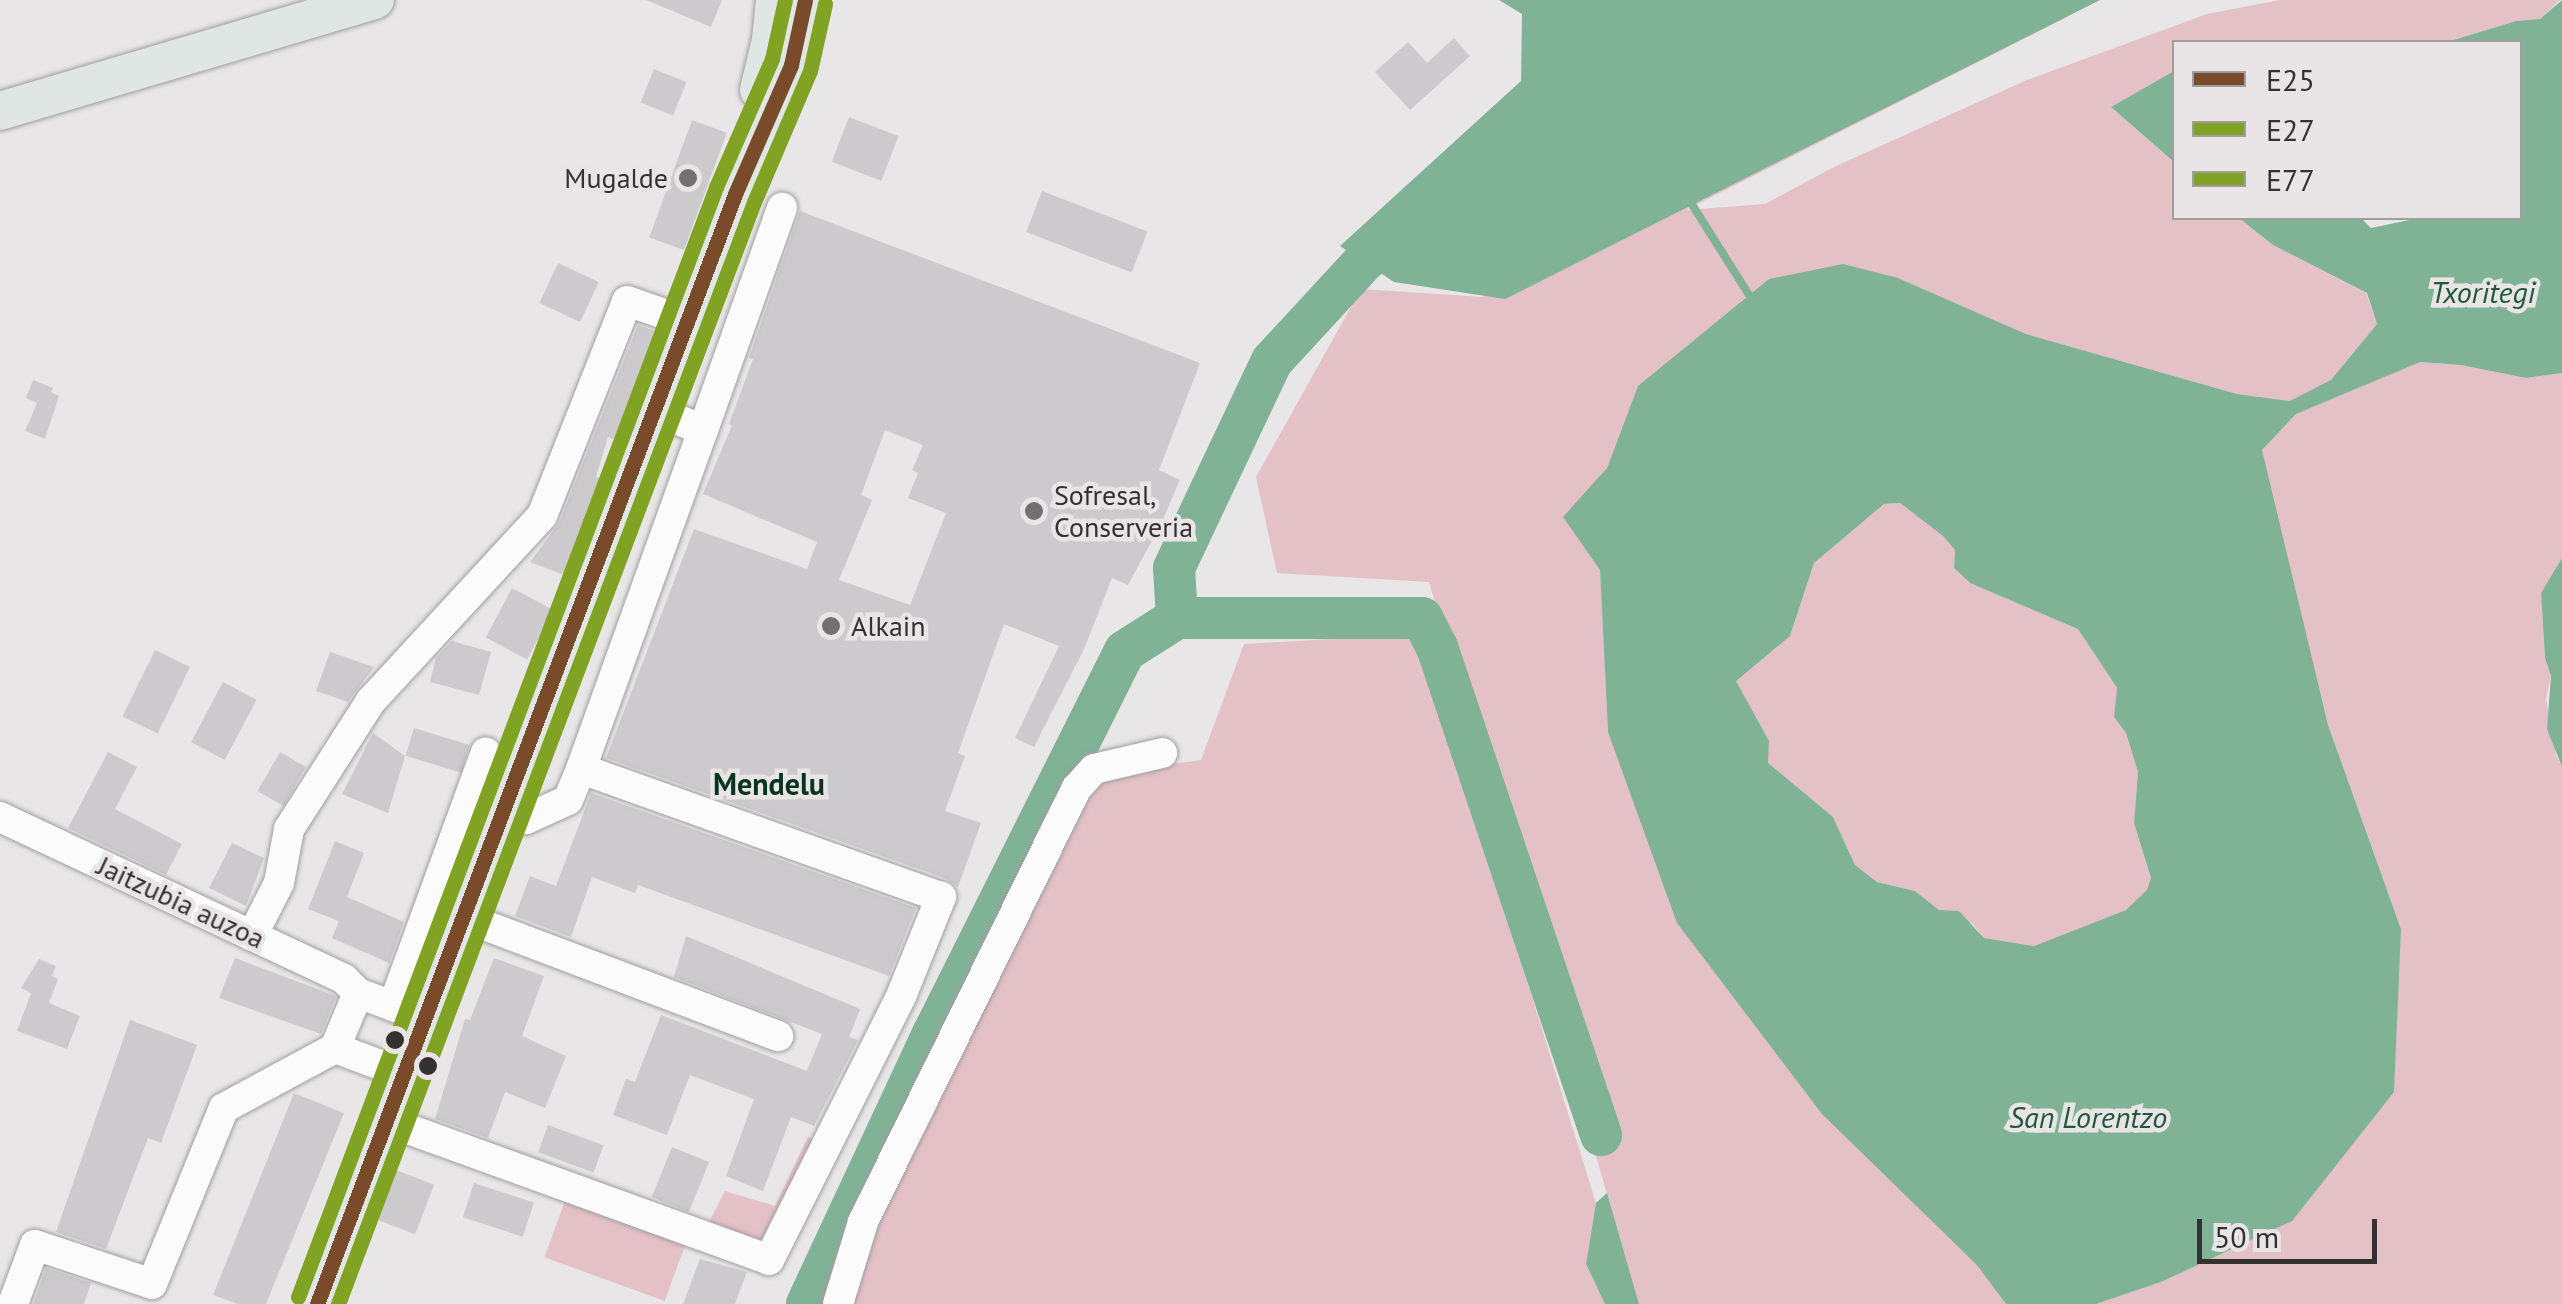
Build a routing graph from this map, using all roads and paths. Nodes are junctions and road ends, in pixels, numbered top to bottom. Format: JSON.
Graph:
{"nodes":[{"id":1,"x":375,"y":0,"type":"edge"},
{"id":2,"x":775,"y":0,"type":"edge"},
{"id":3,"x":805,"y":0,"type":"edge"},
{"id":4,"x":0,"y":111,"type":"edge"},
{"id":5,"x":735,"y":194,"type":"junction"},
{"id":6,"x":782,"y":208,"type":"dead end"},
{"id":7,"x":687,"y":322,"type":"junction"},
{"id":8,"x":654,"y":410,"type":"junction"},
{"id":9,"x":703,"y":430,"type":"junction"},
{"id":10,"x":486,"y":752,"type":"dead end"},
{"id":11,"x":1162,"y":753,"type":"dead end"},
{"id":12,"x":581,"y":768,"type":"junction"},
{"id":13,"x":0,"y":817,"type":"edge"},
{"id":14,"x":499,"y":822,"type":"junction"},
{"id":15,"x":463,"y":917,"type":"junction"},
{"id":16,"x":252,"y":936,"type":"junction"},
{"id":17,"x":358,"y":992,"type":"junction"},
{"id":18,"x":409,"y":1012,"type":"junction"},
{"id":19,"x":778,"y":1036,"type":"dead end"},
{"id":20,"x":335,"y":1048,"type":"junction"},
{"id":21,"x":404,"y":1074,"type":"junction"},
{"id":22,"x":386,"y":1121,"type":"junction"},
{"id":23,"x":13,"y":1304,"type":"edge"},
{"id":24,"x":317,"y":1304,"type":"edge"},
{"id":25,"x":838,"y":1304,"type":"edge"}],
"edges":[{"from":1,"to":4,"type":"main road"},
{"from":2,"to":5,"type":"main road"},
{"from":3,"to":5,"type":"main road"},
{"from":5,"to":7,"type":"main road"},
{"from":6,"to":9,"type":"street"},
{"from":7,"to":8,"type":"main road"},
{"from":7,"to":16,"type":"street"},
{"from":8,"to":9,"type":"street"},
{"from":8,"to":14,"type":"main road"},
{"from":9,"to":12,"type":"street"},
{"from":10,"to":18,"type":"street"},
{"from":11,"to":25,"type":"street"},
{"from":12,"to":14,"type":"street"},
{"from":12,"to":22,"type":"street"},
{"from":13,"to":16,"type":"street","name":"Jaitzubia auzoa"},
{"from":14,"to":15,"type":"main road"},
{"from":15,"to":18,"type":"main road"},
{"from":15,"to":19,"type":"street"},
{"from":16,"to":17,"type":"street","name":"Jaitzubia auzoa"},
{"from":17,"to":18,"type":"street","name":"Jaitzubia auzoa"},
{"from":17,"to":20,"type":"street"},
{"from":18,"to":21,"type":"main road"},
{"from":20,"to":21,"type":"street"},
{"from":20,"to":23,"type":"street"},
{"from":21,"to":22,"type":"main road"},
{"from":22,"to":24,"type":"main road"}]}
